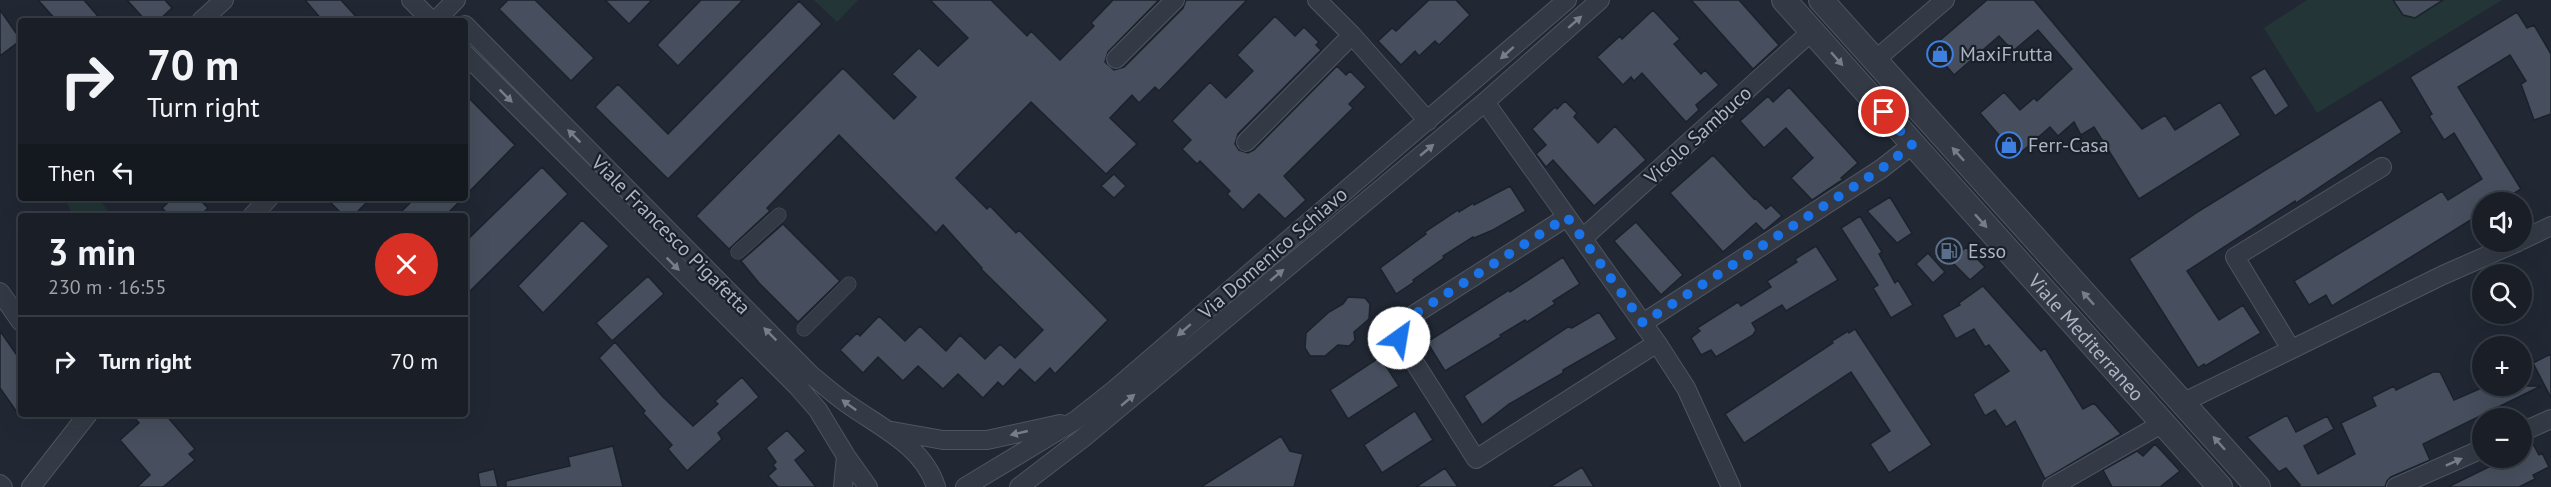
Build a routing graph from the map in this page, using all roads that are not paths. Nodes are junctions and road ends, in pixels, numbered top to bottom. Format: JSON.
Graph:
{"nodes":[{"id":1,"x":224,"y":0,"type":"edge"},
{"id":2,"x":411,"y":0,"type":"edge"},
{"id":3,"x":1175,"y":0,"type":"edge"},
{"id":4,"x":1317,"y":0,"type":"edge"},
{"id":5,"x":1567,"y":0,"type":"edge"},
{"id":6,"x":1600,"y":0,"type":"edge"},
{"id":7,"x":1784,"y":0,"type":"edge"},
{"id":8,"x":1821,"y":0,"type":"edge"},
{"id":9,"x":1945,"y":0,"type":"edge"},
{"id":10,"x":446,"y":12,"type":"edge"},
{"id":11,"x":204,"y":18,"type":"edge"},
{"id":12,"x":468,"y":28,"type":"edge"},
{"id":13,"x":1812,"y":31,"type":"junction"},
{"id":14,"x":1352,"y":35,"type":"junction"},
{"id":15,"x":468,"y":57,"type":"edge"},
{"id":16,"x":1116,"y":59,"type":"dead end"},
{"id":17,"x":1874,"y":61,"type":"junction"},
{"id":18,"x":1485,"y":102,"type":"junction"},
{"id":19,"x":1428,"y":121,"type":"junction"},
{"id":20,"x":1246,"y":142,"type":"dead end"},
{"id":21,"x":1912,"y":145,"type":"junction"},
{"id":22,"x":2382,"y":167,"type":"dead end"},
{"id":23,"x":266,"y":201,"type":"edge"},
{"id":24,"x":255,"y":213,"type":"edge"},
{"id":25,"x":779,"y":215,"type":"dead end"},
{"id":26,"x":1567,"y":217,"type":"junction"},
{"id":27,"x":661,"y":224,"type":"junction"},
{"id":28,"x":2551,"y":226,"type":"edge"},
{"id":29,"x":2532,"y":235,"type":"edge"},
{"id":30,"x":1583,"y":238,"type":"junction"},
{"id":31,"x":647,"y":239,"type":"junction"},
{"id":32,"x":738,"y":252,"type":"dead end"},
{"id":33,"x":2495,"y":252,"type":"edge"},
{"id":34,"x":849,"y":284,"type":"dead end"},
{"id":35,"x":0,"y":292,"type":"edge"},
{"id":36,"x":18,"y":318,"type":"edge"},
{"id":37,"x":1643,"y":323,"type":"junction"},
{"id":38,"x":804,"y":329,"type":"dead end"},
{"id":39,"x":1657,"y":343,"type":"junction"},
{"id":40,"x":2291,"y":349,"type":"junction"},
{"id":41,"x":2182,"y":403,"type":"junction"},
{"id":42,"x":84,"y":417,"type":"edge"},
{"id":43,"x":2551,"y":419,"type":"edge"},
{"id":44,"x":1076,"y":420,"type":"junction"},
{"id":45,"x":2163,"y":423,"type":"junction"},
{"id":46,"x":2532,"y":428,"type":"edge"},
{"id":47,"x":889,"y":430,"type":"junction"},
{"id":48,"x":2472,"y":453,"type":"edge"},
{"id":49,"x":846,"y":456,"type":"junction"},
{"id":50,"x":31,"y":487,"type":"edge"},
{"id":51,"x":843,"y":487,"type":"edge"},
{"id":52,"x":868,"y":487,"type":"edge"},
{"id":53,"x":936,"y":487,"type":"edge"},
{"id":54,"x":965,"y":487,"type":"edge"},
{"id":55,"x":1019,"y":487,"type":"edge"},
{"id":56,"x":1731,"y":487,"type":"edge"},
{"id":57,"x":2052,"y":487,"type":"edge"},
{"id":58,"x":2220,"y":487,"type":"edge"},
{"id":59,"x":2258,"y":487,"type":"edge"},
{"id":60,"x":2396,"y":487,"type":"edge"}],
"edges":[{"from":1,"to":11,"type":"street"},
{"from":2,"to":10,"type":"street"},
{"from":3,"to":16,"type":"street"},
{"from":4,"to":14,"type":"street"},
{"from":5,"to":19,"type":"street","name":"Via Domenico Schiavo","one_way":true},
{"from":18,"to":6,"type":"street","name":"Via Domenico Schiavo","one_way":true},
{"from":7,"to":13,"type":"street","name":"Viale Mediterraneo"},
{"from":8,"to":17,"type":"street","name":"Viale Mediterraneo"},
{"from":9,"to":17,"type":"street"},
{"from":27,"to":12,"type":"street","name":"Viale Francesco Pigafetta","one_way":true},
{"from":13,"to":21,"type":"street","name":"Viale Mediterraneo","one_way":true},
{"from":13,"to":30,"type":"street","name":"Vicolo Sambuco"},
{"from":14,"to":19,"type":"street"},
{"from":14,"to":20,"type":"street"},
{"from":15,"to":31,"type":"street","name":"Viale Francesco Pigafetta","one_way":true},
{"from":41,"to":17,"type":"street","name":"Viale Mediterraneo","one_way":true},
{"from":18,"to":26,"type":"street"},
{"from":55,"to":18,"type":"street","name":"Via Domenico Schiavo","one_way":true},
{"from":19,"to":44,"type":"street","name":"Via Domenico Schiavo","one_way":true},
{"from":21,"to":37,"type":"street"},
{"from":21,"to":45,"type":"street","name":"Viale Mediterraneo","one_way":true},
{"from":22,"to":40,"type":"street"},
{"from":23,"to":24,"type":"street"},
{"from":25,"to":32,"type":"street"},
{"from":26,"to":30,"type":"street"},
{"from":26,"to":39,"type":"street"},
{"from":27,"to":31,"type":"street"},
{"from":47,"to":27,"type":"street","name":"Viale Francesco Pigafetta","one_way":true},
{"from":28,"to":29,"type":"street"},
{"from":30,"to":37,"type":"street"},
{"from":31,"to":49,"type":"street","name":"Viale Francesco Pigafetta","one_way":true},
{"from":33,"to":40,"type":"street"},
{"from":34,"to":38,"type":"street"},
{"from":35,"to":36,"type":"street"},
{"from":37,"to":39,"type":"street"},
{"from":39,"to":56,"type":"street"},
{"from":40,"to":41,"type":"street"},
{"from":59,"to":41,"type":"street","name":"Viale Mediterraneo","one_way":true},
{"from":42,"to":50,"type":"street"},
{"from":43,"to":46,"type":"street"},
{"from":44,"to":47,"type":"street","name":"Viale Francesco Pigafetta","one_way":true},
{"from":44,"to":54,"type":"street","name":"Via Domenico Schiavo"},
{"from":45,"to":57,"type":"street"},
{"from":45,"to":58,"type":"street","name":"Viale Mediterraneo"},
{"from":47,"to":53,"type":"street","name":"Viale Francesco Pigafetta"},
{"from":60,"to":48,"type":"street","one_way":true},
{"from":49,"to":51,"type":"street"},
{"from":49,"to":52,"type":"street","name":"Viale Francesco Pigafetta"}]}
